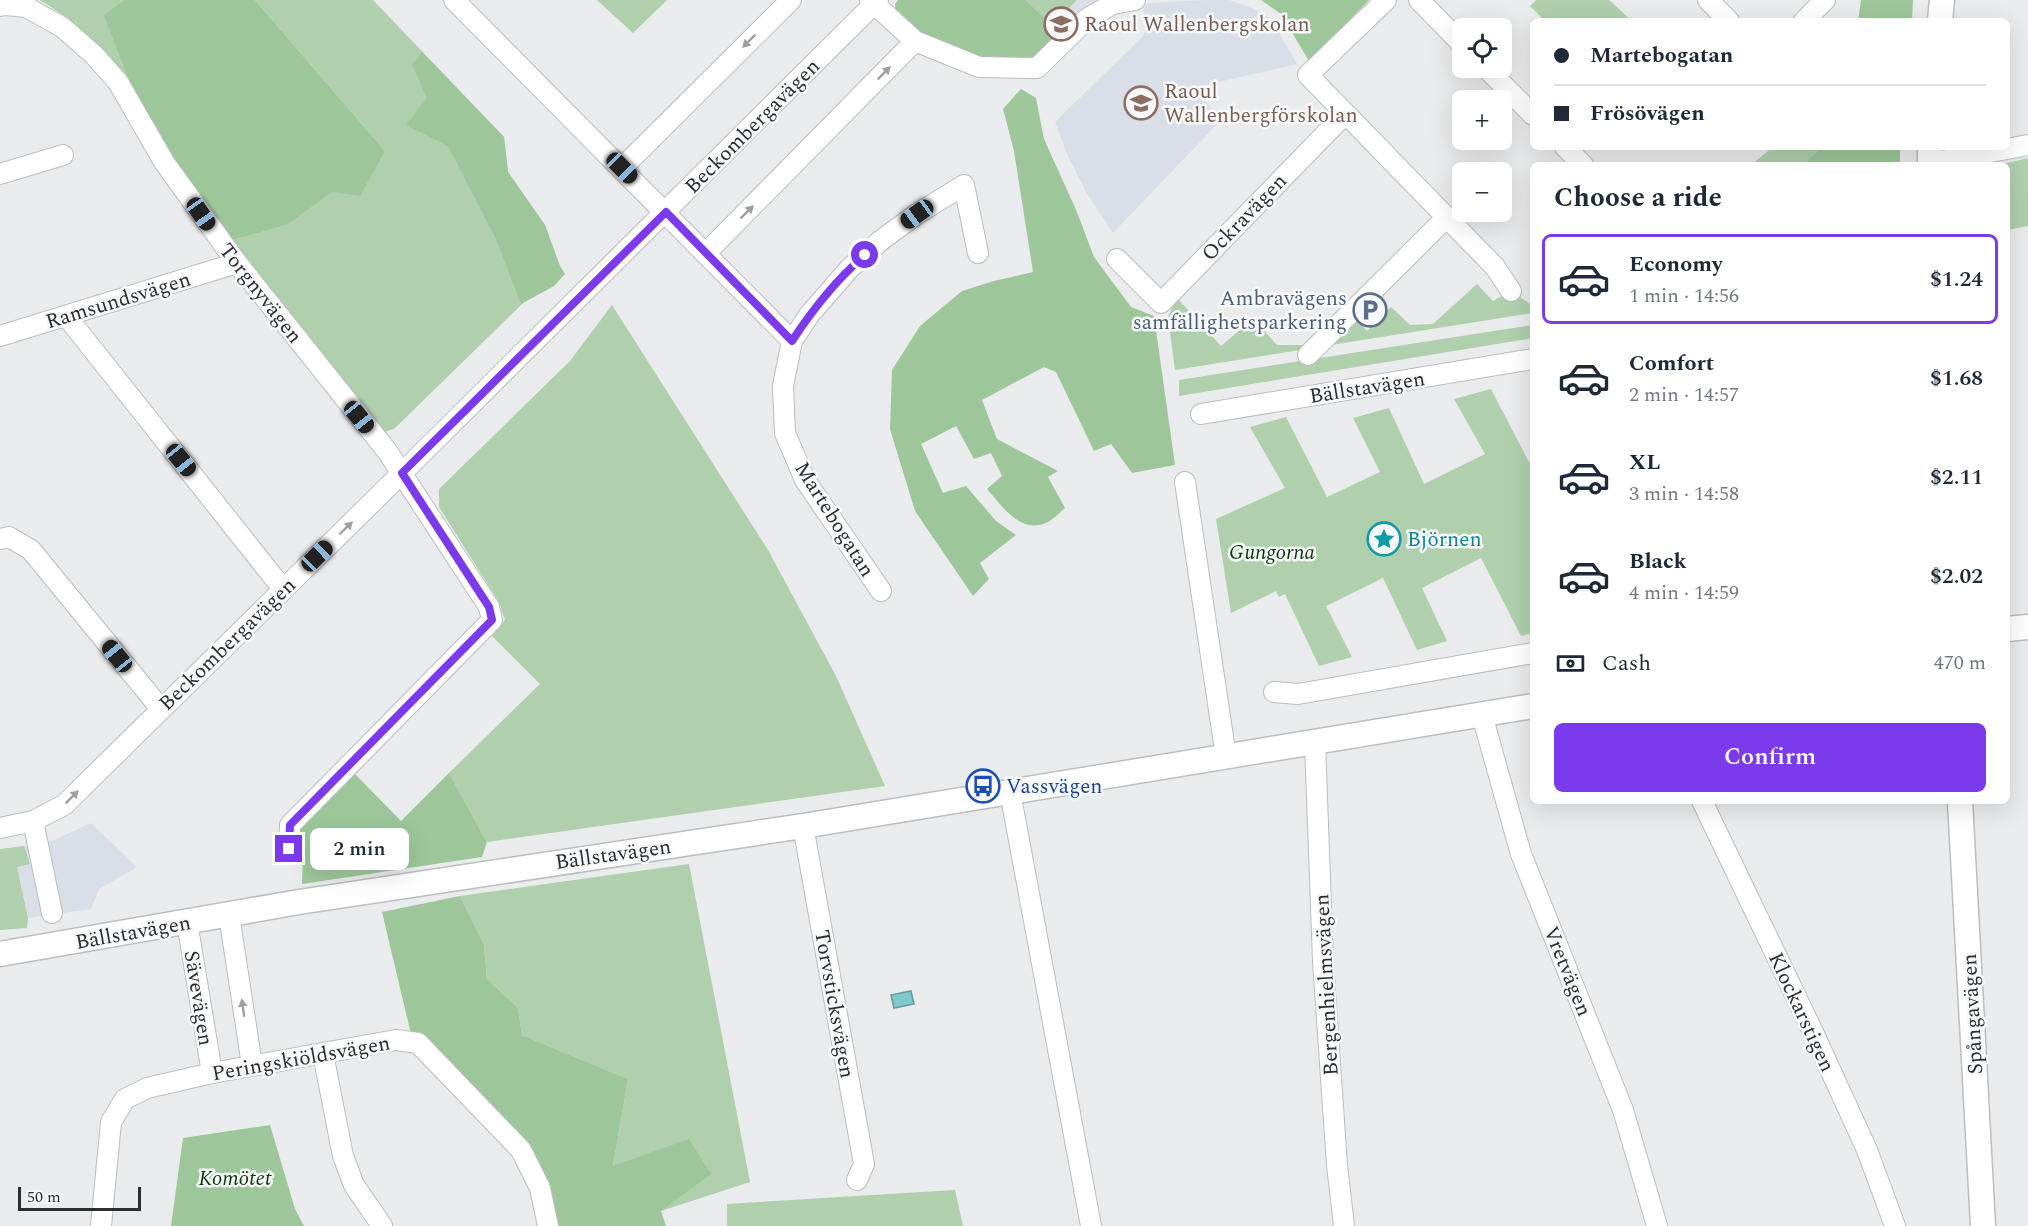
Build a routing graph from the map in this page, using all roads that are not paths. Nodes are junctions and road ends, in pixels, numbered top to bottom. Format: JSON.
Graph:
{"nodes":[{"id":1,"x":454,"y":0,"type":"edge"},
{"id":2,"x":791,"y":0,"type":"edge"},
{"id":3,"x":1135,"y":0,"type":"edge"},
{"id":4,"x":1386,"y":0,"type":"edge"},
{"id":5,"x":1419,"y":0,"type":"edge"},
{"id":6,"x":1708,"y":0,"type":"edge"},
{"id":7,"x":1826,"y":0,"type":"edge"},
{"id":8,"x":1942,"y":0,"type":"edge"},
{"id":9,"x":874,"y":2,"type":"edge"},
{"id":10,"x":0,"y":6,"type":"edge"},
{"id":11,"x":1726,"y":18,"type":"edge"},
{"id":12,"x":1807,"y":18,"type":"edge"},
{"id":13,"x":1940,"y":18,"type":"edge"},
{"id":14,"x":1452,"y":34,"type":"edge"},
{"id":15,"x":915,"y":41,"type":"junction"},
{"id":16,"x":1496,"y":78,"type":"edge"},
{"id":17,"x":1530,"y":112,"type":"edge"},
{"id":18,"x":1345,"y":114,"type":"junction"},
{"id":19,"x":2028,"y":145,"type":"edge"},
{"id":20,"x":2010,"y":147,"type":"edge"},
{"id":21,"x":1568,"y":150,"type":"edge"},
{"id":22,"x":1990,"y":150,"type":"edge"},
{"id":23,"x":63,"y":154,"type":"dead end"},
{"id":24,"x":1930,"y":158,"type":"edge"},
{"id":25,"x":1580,"y":162,"type":"edge"},
{"id":26,"x":622,"y":168,"type":"junction"},
{"id":27,"x":0,"y":174,"type":"edge"},
{"id":28,"x":666,"y":212,"type":"junction"},
{"id":29,"x":1446,"y":218,"type":"junction"},
{"id":30,"x":706,"y":253,"type":"junction"},
{"id":31,"x":978,"y":253,"type":"dead end"},
{"id":32,"x":1117,"y":259,"type":"dead end"},
{"id":33,"x":237,"y":263,"type":"junction"},
{"id":34,"x":1511,"y":291,"type":"dead end"},
{"id":35,"x":67,"y":317,"type":"junction"},
{"id":36,"x":0,"y":336,"type":"edge"},
{"id":37,"x":792,"y":341,"type":"junction"},
{"id":38,"x":1308,"y":355,"type":"dead end"},
{"id":39,"x":1530,"y":359,"type":"edge"},
{"id":40,"x":1201,"y":414,"type":"dead end"},
{"id":41,"x":402,"y":473,"type":"junction"},
{"id":42,"x":1185,"y":482,"type":"dead end"},
{"id":43,"x":0,"y":539,"type":"edge"},
{"id":44,"x":283,"y":589,"type":"junction"},
{"id":45,"x":881,"y":591,"type":"dead end"},
{"id":46,"x":2028,"y":627,"type":"edge"},
{"id":47,"x":2010,"y":629,"type":"edge"},
{"id":48,"x":1530,"y":654,"type":"edge"},
{"id":49,"x":1274,"y":692,"type":"dead end"},
{"id":50,"x":1530,"y":707,"type":"edge"},
{"id":51,"x":161,"y":709,"type":"junction"},
{"id":52,"x":1482,"y":715,"type":"junction"},
{"id":53,"x":1315,"y":743,"type":"junction"},
{"id":54,"x":1226,"y":757,"type":"junction"},
{"id":55,"x":1010,"y":792,"type":"junction"},
{"id":56,"x":1702,"y":804,"type":"edge"},
{"id":57,"x":1960,"y":804,"type":"edge"},
{"id":58,"x":33,"y":821,"type":"junction"},
{"id":59,"x":803,"y":826,"type":"junction"},
{"id":60,"x":0,"y":828,"type":"edge"},
{"id":61,"x":289,"y":849,"type":"dead end"},
{"id":62,"x":52,"y":913,"type":"dead end"},
{"id":63,"x":230,"y":915,"type":"junction"},
{"id":64,"x":187,"y":922,"type":"junction"},
{"id":65,"x":0,"y":954,"type":"edge"},
{"id":66,"x":323,"y":1054,"type":"junction"},
{"id":67,"x":252,"y":1065,"type":"junction"},
{"id":68,"x":212,"y":1073,"type":"junction"},
{"id":69,"x":857,"y":1180,"type":"dead end"},
{"id":70,"x":101,"y":1226,"type":"edge"},
{"id":71,"x":382,"y":1226,"type":"edge"},
{"id":72,"x":548,"y":1226,"type":"edge"},
{"id":73,"x":1091,"y":1226,"type":"edge"},
{"id":74,"x":1344,"y":1226,"type":"edge"},
{"id":75,"x":1657,"y":1226,"type":"edge"},
{"id":76,"x":1895,"y":1226,"type":"edge"},
{"id":77,"x":1983,"y":1226,"type":"edge"}],
"edges":[{"from":1,"to":26,"type":"street"},
{"from":2,"to":26,"type":"street","one_way":true},
{"from":3,"to":15,"type":"street","name":"Beckombergavägen"},
{"from":4,"to":18,"type":"street"},
{"from":5,"to":14,"type":"street"},
{"from":6,"to":11,"type":"street"},
{"from":7,"to":12,"type":"street"},
{"from":8,"to":13,"type":"street"},
{"from":9,"to":15,"type":"street","name":"Beckombergavägen"},
{"from":9,"to":28,"type":"street","name":"Beckombergavägen"},
{"from":10,"to":33,"type":"street","name":"Torgnyvägen"},
{"from":30,"to":15,"type":"street","one_way":true},
{"from":16,"to":17,"type":"street"},
{"from":18,"to":29,"type":"street"},
{"from":18,"to":32,"type":"street","name":"Ockravägen"},
{"from":19,"to":20,"type":"street"},
{"from":21,"to":25,"type":"street"},
{"from":22,"to":24,"type":"street"},
{"from":23,"to":27,"type":"street"},
{"from":26,"to":28,"type":"street"},
{"from":28,"to":30,"type":"street"},
{"from":28,"to":41,"type":"street","name":"Beckombergavägen"},
{"from":29,"to":34,"type":"street"},
{"from":29,"to":38,"type":"street"},
{"from":30,"to":37,"type":"street"},
{"from":31,"to":37,"type":"street","name":"Martebogatan"},
{"from":33,"to":35,"type":"street","name":"Ramsundsvägen"},
{"from":33,"to":41,"type":"street","name":"Torgnyvägen"},
{"from":35,"to":36,"type":"street","name":"Ramsundsvägen"},
{"from":35,"to":44,"type":"street"},
{"from":37,"to":45,"type":"street","name":"Martebogatan"},
{"from":39,"to":40,"type":"street","name":"Bällstavägen"},
{"from":44,"to":41,"type":"street","name":"Beckombergavägen","one_way":true},
{"from":41,"to":61,"type":"street","name":"Torgnyvägen"},
{"from":42,"to":54,"type":"street"},
{"from":43,"to":51,"type":"street"},
{"from":44,"to":51,"type":"street","name":"Beckombergavägen"},
{"from":46,"to":47,"type":"street"},
{"from":48,"to":49,"type":"street"},
{"from":50,"to":52,"type":"street","name":"Bällstavägen"},
{"from":58,"to":51,"type":"street","name":"Beckombergavägen","one_way":true},
{"from":52,"to":53,"type":"street","name":"Bällstavägen"},
{"from":52,"to":75,"type":"street","name":"Vretvägen"},
{"from":53,"to":54,"type":"street","name":"Bällstavägen"},
{"from":53,"to":74,"type":"street","name":"Bergenhielmsvägen"},
{"from":54,"to":55,"type":"street","name":"Bällstavägen"},
{"from":55,"to":59,"type":"street","name":"Bällstavägen"},
{"from":55,"to":73,"type":"street"},
{"from":56,"to":76,"type":"street","name":"Klockarstigen"},
{"from":57,"to":77,"type":"street","name":"Spångavägen"},
{"from":58,"to":60,"type":"street","name":"Beckombergavägen"},
{"from":58,"to":62,"type":"street"},
{"from":59,"to":63,"type":"street","name":"Bällstavägen"},
{"from":59,"to":69,"type":"street","name":"Torvsticksvägen"},
{"from":63,"to":64,"type":"street","name":"Bällstavägen"},
{"from":67,"to":63,"type":"street","name":"Sävevägen","one_way":true},
{"from":64,"to":65,"type":"street","name":"Bällstavägen"},
{"from":64,"to":68,"type":"street","name":"Sävevägen"},
{"from":66,"to":67,"type":"street","name":"Peringskiöldsvägen"},
{"from":66,"to":71,"type":"street"},
{"from":66,"to":72,"type":"street","name":"Peringskiöldsvägen"},
{"from":67,"to":68,"type":"street","name":"Peringskiöldsvägen"},
{"from":68,"to":70,"type":"street","name":"Peringskiöldsvägen"}]}
